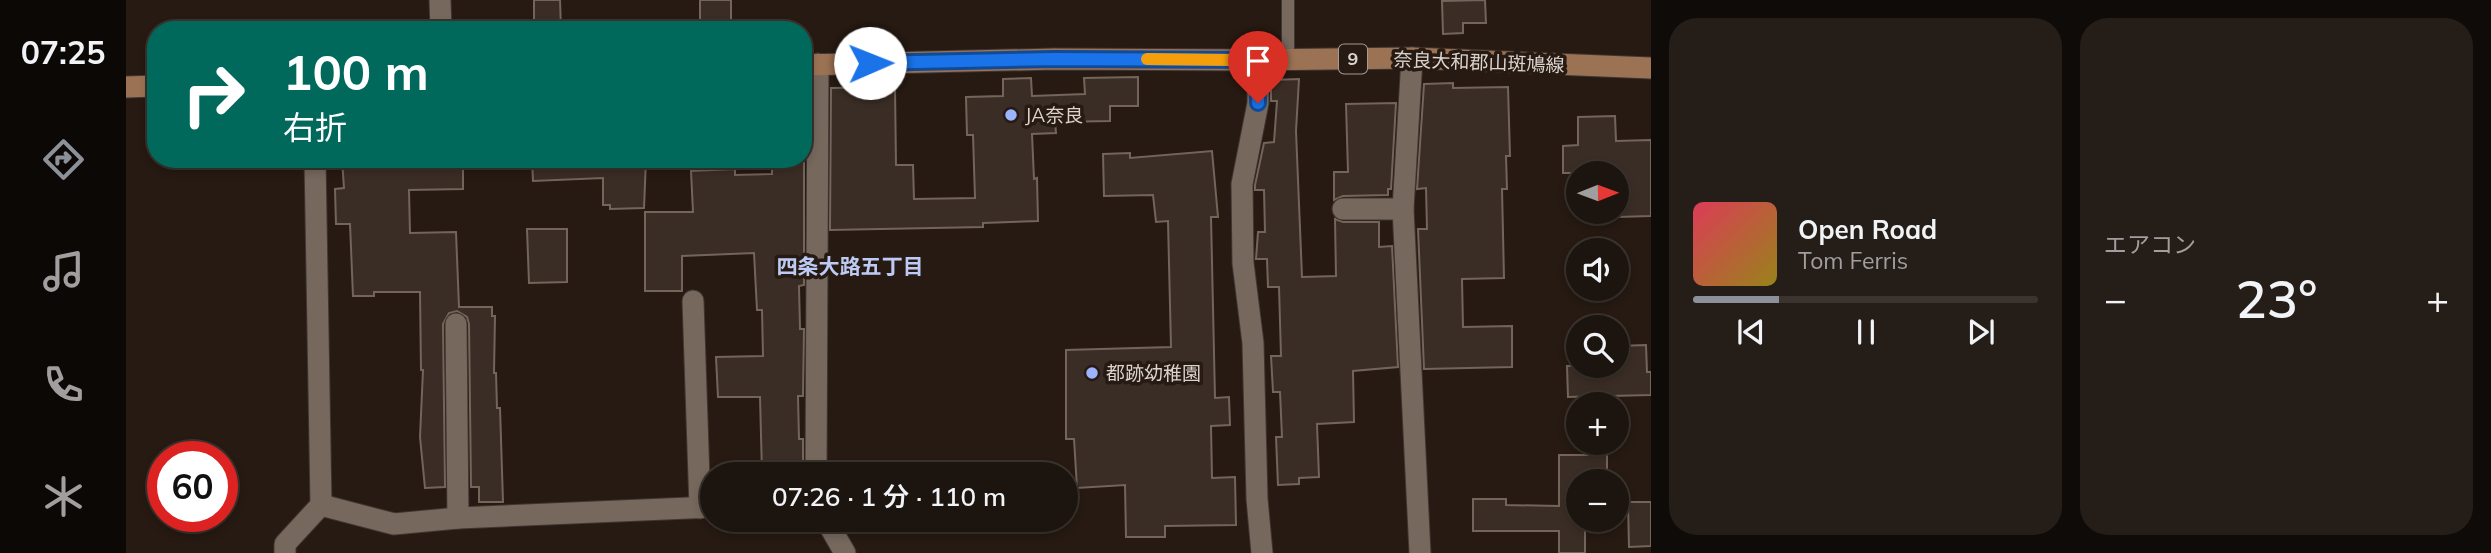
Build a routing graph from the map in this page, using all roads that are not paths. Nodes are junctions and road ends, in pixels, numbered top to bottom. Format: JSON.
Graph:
{"nodes":[{"id":1,"x":440,"y":0,"type":"edge"},
{"id":2,"x":1288,"y":0,"type":"edge"},
{"id":3,"x":441,"y":21,"type":"edge"},
{"id":4,"x":1412,"y":58,"type":"junction"},
{"id":5,"x":1258,"y":60,"type":"junction"},
{"id":6,"x":1288,"y":60,"type":"junction"},
{"id":7,"x":812,"y":64,"type":"edge"},
{"id":8,"x":1651,"y":68,"type":"edge"},
{"id":9,"x":147,"y":86,"type":"edge"},
{"id":10,"x":126,"y":87,"type":"edge"},
{"id":11,"x":812,"y":146,"type":"edge"},
{"id":12,"x":315,"y":168,"type":"edge"},
{"id":13,"x":1343,"y":209,"type":"dead end"},
{"id":14,"x":1403,"y":209,"type":"junction"},
{"id":15,"x":693,"y":301,"type":"dead end"},
{"id":16,"x":456,"y":324,"type":"dead end"},
{"id":17,"x":703,"y":462,"type":"edge"},
{"id":18,"x":816,"y":462,"type":"edge"},
{"id":19,"x":321,"y":505,"type":"junction"},
{"id":20,"x":700,"y":508,"type":"edge"},
{"id":21,"x":458,"y":518,"type":"junction"},
{"id":22,"x":833,"y":532,"type":"edge"},
{"id":23,"x":285,"y":553,"type":"edge"},
{"id":24,"x":845,"y":553,"type":"edge"},
{"id":25,"x":1262,"y":553,"type":"edge"},
{"id":26,"x":1420,"y":553,"type":"edge"}],
"edges":[{"from":1,"to":3,"type":"street"},
{"from":2,"to":6,"type":"lane"},
{"from":4,"to":6,"type":"main road","name":"奈良大和郡山斑鳩線","number":"9"},
{"from":4,"to":8,"type":"main road","name":"奈良大和郡山斑鳩線","number":"9"},
{"from":4,"to":14,"type":"street"},
{"from":5,"to":6,"type":"main road","name":"奈良大和郡山斑鳩線","number":"9"},
{"from":5,"to":7,"type":"main road","name":"奈良大和郡山斑鳩線","number":"9"},
{"from":5,"to":25,"type":"street"},
{"from":9,"to":10,"type":"main road"},
{"from":11,"to":18,"type":"street"},
{"from":12,"to":19,"type":"street"},
{"from":13,"to":14,"type":"street"},
{"from":14,"to":26,"type":"street"},
{"from":15,"to":17,"type":"street"},
{"from":16,"to":21,"type":"street"},
{"from":19,"to":21,"type":"street"},
{"from":19,"to":23,"type":"street"},
{"from":20,"to":21,"type":"street"},
{"from":22,"to":24,"type":"street"}]}
